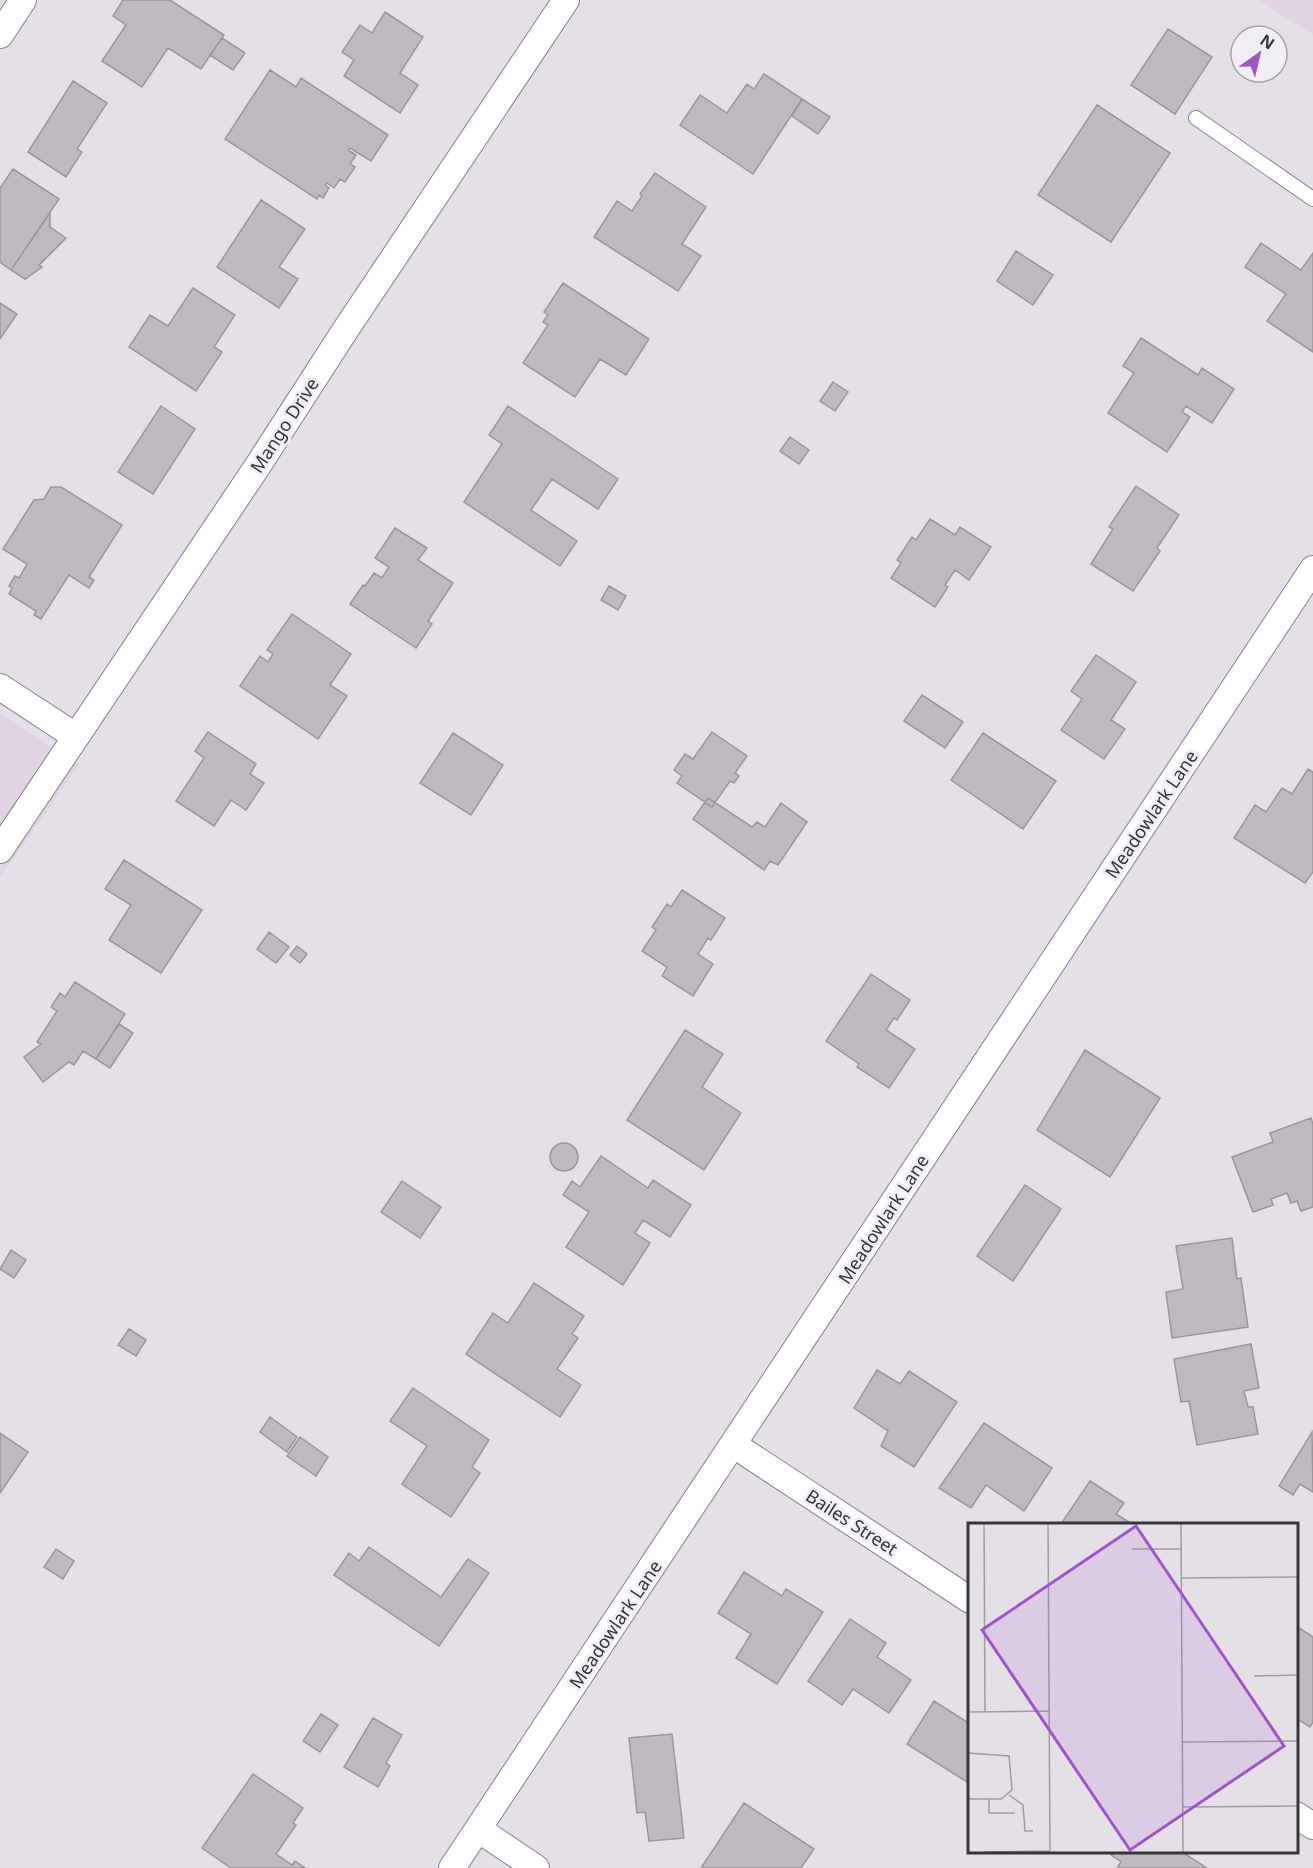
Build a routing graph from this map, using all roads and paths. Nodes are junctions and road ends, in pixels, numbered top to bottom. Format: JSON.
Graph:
{"nodes":[{"id":1,"x":23,"y":0,"type":"edge"},
{"id":2,"x":566,"y":0,"type":"edge"},
{"id":3,"x":0,"y":35,"type":"edge"},
{"id":4,"x":1196,"y":118,"type":"dead end"},
{"id":5,"x":1313,"y":199,"type":"edge"},
{"id":6,"x":1313,"y":569,"type":"edge"},
{"id":7,"x":0,"y":687,"type":"edge"},
{"id":8,"x":75,"y":736,"type":"junction"},
{"id":9,"x":0,"y":850,"type":"edge"},
{"id":10,"x":734,"y":1445,"type":"junction"},
{"id":11,"x":968,"y":1599,"type":"edge"},
{"id":12,"x":1298,"y":1816,"type":"edge"},
{"id":13,"x":1313,"y":1826,"type":"edge"},
{"id":14,"x":478,"y":1829,"type":"junction"},
{"id":15,"x":452,"y":1868,"type":"edge"},
{"id":16,"x":536,"y":1868,"type":"edge"}],
"edges":[{"from":1,"to":3,"type":"street"},
{"from":2,"to":8,"type":"street","name":"Mango Drive"},
{"from":4,"to":5,"type":"lane"},
{"from":6,"to":10,"type":"street","name":"Meadowlark Lane"},
{"from":7,"to":8,"type":"street"},
{"from":8,"to":9,"type":"street","name":"Mango Drive"},
{"from":10,"to":11,"type":"street","name":"Bailes Street"},
{"from":10,"to":14,"type":"street","name":"Meadowlark Lane"},
{"from":12,"to":13,"type":"street"},
{"from":14,"to":15,"type":"street","name":"Meadowlark Lane"},
{"from":14,"to":16,"type":"street"}]}
